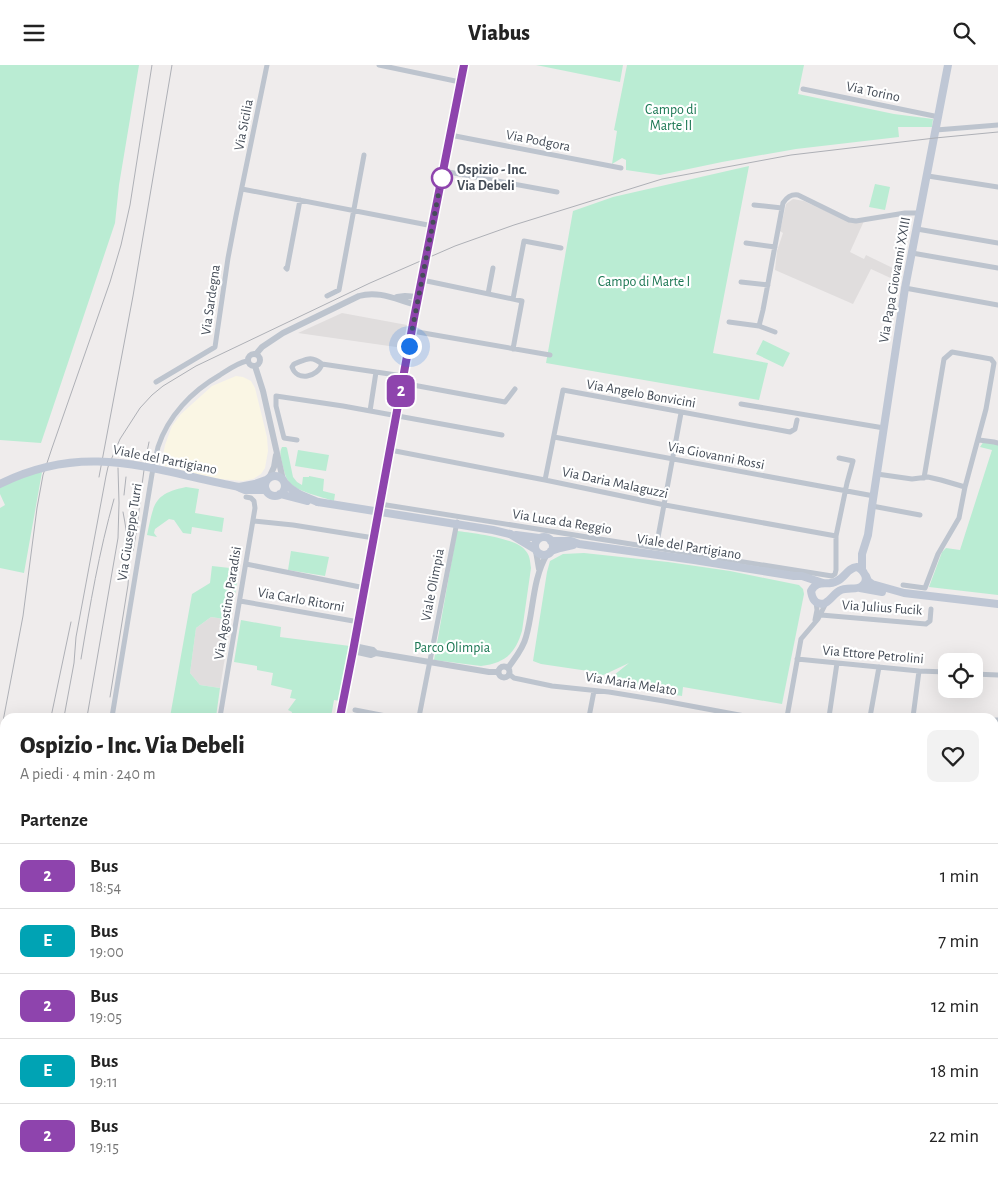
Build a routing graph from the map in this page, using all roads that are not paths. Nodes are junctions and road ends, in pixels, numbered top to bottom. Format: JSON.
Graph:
{"nodes":[{"id":1,"x":267,"y":65,"type":"edge"},
{"id":2,"x":379,"y":65,"type":"edge"},
{"id":3,"x":464,"y":65,"type":"edge"},
{"id":4,"x":948,"y":66,"type":"edge"},
{"id":5,"x":460,"y":82,"type":"junction"},
{"id":6,"x":803,"y":89,"type":"dead end"},
{"id":7,"x":939,"y":117,"type":"junction"},
{"id":8,"x":998,"y":125,"type":"edge"},
{"id":9,"x":936,"y":134,"type":"junction"},
{"id":10,"x":450,"y":135,"type":"junction"},
{"id":11,"x":364,"y":155,"type":"dead end"},
{"id":12,"x":621,"y":168,"type":"dead end"},
{"id":13,"x":443,"y":171,"type":"junction"},
{"id":14,"x":928,"y":176,"type":"junction"},
{"id":15,"x":998,"y":187,"type":"edge"},
{"id":16,"x":242,"y":189,"type":"junction"},
{"id":17,"x":557,"y":193,"type":"dead end"},
{"id":18,"x":300,"y":200,"type":"junction"},
{"id":19,"x":754,"y":205,"type":"dead end"},
{"id":20,"x":782,"y":208,"type":"junction"},
{"id":21,"x":353,"y":211,"type":"junction"},
{"id":22,"x":920,"y":213,"type":"junction"},
{"id":23,"x":433,"y":226,"type":"junction"},
{"id":24,"x":917,"y":229,"type":"junction"},
{"id":25,"x":746,"y":243,"type":"dead end"},
{"id":26,"x":998,"y":243,"type":"edge"},
{"id":27,"x":775,"y":247,"type":"junction"},
{"id":28,"x":561,"y":248,"type":"dead end"},
{"id":29,"x":912,"y":253,"type":"junction"},
{"id":30,"x":286,"y":268,"type":"dead end"},
{"id":31,"x":493,"y":268,"type":"dead end"},
{"id":32,"x":998,"y":268,"type":"edge"},
{"id":33,"x":422,"y":280,"type":"junction"},
{"id":34,"x":741,"y":281,"type":"dead end"},
{"id":35,"x":768,"y":285,"type":"junction"},
{"id":36,"x":905,"y":287,"type":"junction"},
{"id":37,"x":488,"y":294,"type":"junction"},
{"id":38,"x":327,"y":296,"type":"dead end"},
{"id":39,"x":513,"y":299,"type":"junction"},
{"id":40,"x":418,"y":301,"type":"junction"},
{"id":41,"x":998,"y":305,"type":"edge"},
{"id":42,"x":729,"y":322,"type":"dead end"},
{"id":43,"x":759,"y":326,"type":"junction"},
{"id":44,"x":412,"y":331,"type":"junction"},
{"id":45,"x":775,"y":332,"type":"dead end"},
{"id":46,"x":513,"y":349,"type":"junction"},
{"id":47,"x":256,"y":354,"type":"junction"},
{"id":48,"x":550,"y":355,"type":"dead end"},
{"id":49,"x":247,"y":361,"type":"junction"},
{"id":50,"x":322,"y":364,"type":"junction"},
{"id":51,"x":255,"y":366,"type":"junction"},
{"id":52,"x":376,"y":372,"type":"junction"},
{"id":53,"x":403,"y":380,"type":"junction"},
{"id":54,"x":156,"y":382,"type":"dead end"},
{"id":55,"x":515,"y":389,"type":"dead end"},
{"id":56,"x":741,"y":404,"type":"dead end"},
{"id":57,"x":370,"y":411,"type":"junction"},
{"id":58,"x":681,"y":413,"type":"junction"},
{"id":59,"x":396,"y":416,"type":"junction"},
{"id":60,"x":797,"y":420,"type":"dead end"},
{"id":61,"x":884,"y":428,"type":"junction"},
{"id":62,"x":502,"y":435,"type":"dead end"},
{"id":63,"x":554,"y":437,"type":"junction"},
{"id":64,"x":297,"y":440,"type":"dead end"},
{"id":65,"x":978,"y":440,"type":"junction"},
{"id":66,"x":998,"y":443,"type":"edge"},
{"id":67,"x":390,"y":450,"type":"junction"},
{"id":68,"x":276,"y":453,"type":"junction"},
{"id":69,"x":839,"y":458,"type":"dead end"},
{"id":70,"x":672,"y":459,"type":"junction"},
{"id":71,"x":877,"y":474,"type":"junction"},
{"id":72,"x":924,"y":478,"type":"junction"},
{"id":73,"x":267,"y":479,"type":"junction"},
{"id":74,"x":545,"y":480,"type":"junction"},
{"id":75,"x":283,"y":481,"type":"junction"},
{"id":76,"x":0,"y":485,"type":"edge"},
{"id":77,"x":239,"y":487,"type":"junction"},
{"id":78,"x":965,"y":487,"type":"junction"},
{"id":79,"x":266,"y":490,"type":"junction"},
{"id":80,"x":845,"y":491,"type":"junction"},
{"id":81,"x":280,"y":494,"type":"junction"},
{"id":82,"x":874,"y":496,"type":"junction"},
{"id":83,"x":246,"y":497,"type":"dead end"},
{"id":84,"x":318,"y":502,"type":"junction"},
{"id":85,"x":380,"y":504,"type":"junction"},
{"id":86,"x":664,"y":505,"type":"junction"},
{"id":87,"x":872,"y":506,"type":"junction"},
{"id":88,"x":920,"y":515,"type":"dead end"},
{"id":89,"x":458,"y":516,"type":"junction"},
{"id":90,"x":253,"y":521,"type":"junction"},
{"id":91,"x":510,"y":534,"type":"junction"},
{"id":92,"x":836,"y":536,"type":"junction"},
{"id":93,"x":374,"y":538,"type":"junction"},
{"id":94,"x":539,"y":538,"type":"junction"},
{"id":95,"x":551,"y":541,"type":"junction"},
{"id":96,"x":579,"y":544,"type":"junction"},
{"id":97,"x":656,"y":548,"type":"junction"},
{"id":98,"x":536,"y":550,"type":"junction"},
{"id":99,"x":549,"y":552,"type":"junction"},
{"id":100,"x":862,"y":554,"type":"junction"},
{"id":101,"x":246,"y":564,"type":"junction"},
{"id":102,"x":852,"y":568,"type":"junction"},
{"id":103,"x":539,"y":570,"type":"junction"},
{"id":104,"x":864,"y":573,"type":"junction"},
{"id":105,"x":794,"y":576,"type":"junction"},
{"id":106,"x":823,"y":583,"type":"junction"},
{"id":107,"x":365,"y":588,"type":"junction"},
{"id":108,"x":860,"y":588,"type":"junction"},
{"id":109,"x":904,"y":589,"type":"junction"},
{"id":110,"x":812,"y":591,"type":"junction"},
{"id":111,"x":240,"y":601,"type":"junction"},
{"id":112,"x":816,"y":602,"type":"junction"},
{"id":113,"x":826,"y":603,"type":"junction"},
{"id":114,"x":998,"y":604,"type":"edge"},
{"id":115,"x":931,"y":609,"type":"dead end"},
{"id":116,"x":821,"y":615,"type":"junction"},
{"id":117,"x":358,"y":622,"type":"junction"},
{"id":118,"x":815,"y":623,"type":"junction"},
{"id":119,"x":354,"y":649,"type":"junction"},
{"id":120,"x":797,"y":659,"type":"junction"},
{"id":121,"x":430,"y":663,"type":"junction"},
{"id":122,"x":838,"y":663,"type":"junction"},
{"id":123,"x":880,"y":667,"type":"junction"},
{"id":124,"x":509,"y":671,"type":"junction"},
{"id":125,"x":919,"y":671,"type":"junction"},
{"id":126,"x":938,"y":672,"type":"edge"},
{"id":127,"x":983,"y":674,"type":"edge"},
{"id":128,"x":998,"y":675,"type":"edge"},
{"id":129,"x":594,"y":691,"type":"junction"},
{"id":130,"x":355,"y":711,"type":"dead end"},
{"id":131,"x":114,"y":713,"type":"edge"},
{"id":132,"x":221,"y":713,"type":"edge"},
{"id":133,"x":341,"y":713,"type":"edge"},
{"id":134,"x":367,"y":713,"type":"edge"},
{"id":135,"x":420,"y":713,"type":"edge"},
{"id":136,"x":590,"y":713,"type":"edge"},
{"id":137,"x":728,"y":713,"type":"edge"},
{"id":138,"x":788,"y":713,"type":"edge"},
{"id":139,"x":830,"y":713,"type":"edge"},
{"id":140,"x":871,"y":713,"type":"edge"},
{"id":141,"x":914,"y":713,"type":"edge"}],
"edges":[{"from":1,"to":16,"type":"street","name":"Via Sicilia"},
{"from":2,"to":5,"type":"street"},
{"from":3,"to":5,"type":"main road"},
{"from":4,"to":7,"type":"main road","name":"Via Papa Giovanni XXIII"},
{"from":5,"to":10,"type":"main road"},
{"from":6,"to":7,"type":"street","name":"Via Torino"},
{"from":7,"to":9,"type":"main road","name":"Via Papa Giovanni XXIII"},
{"from":8,"to":9,"type":"street"},
{"from":9,"to":14,"type":"main road","name":"Via Papa Giovanni XXIII"},
{"from":10,"to":12,"type":"street","name":"Via Podgora"},
{"from":10,"to":13,"type":"main road"},
{"from":11,"to":21,"type":"street"},
{"from":13,"to":17,"type":"street"},
{"from":13,"to":23,"type":"main road"},
{"from":14,"to":15,"type":"street"},
{"from":14,"to":22,"type":"main road","name":"Via Papa Giovanni XXIII"},
{"from":16,"to":18,"type":"street"},
{"from":16,"to":54,"type":"street","name":"Via Sardegna"},
{"from":18,"to":21,"type":"street"},
{"from":18,"to":30,"type":"street"},
{"from":19,"to":20,"type":"street"},
{"from":20,"to":22,"type":"street"},
{"from":20,"to":27,"type":"street"},
{"from":21,"to":23,"type":"street"},
{"from":21,"to":38,"type":"street"},
{"from":22,"to":24,"type":"main road","name":"Via Papa Giovanni XXIII"},
{"from":23,"to":33,"type":"main road"},
{"from":24,"to":26,"type":"street"},
{"from":24,"to":29,"type":"main road","name":"Via Papa Giovanni XXIII"},
{"from":25,"to":27,"type":"street"},
{"from":27,"to":35,"type":"street"},
{"from":28,"to":39,"type":"street"},
{"from":29,"to":32,"type":"street"},
{"from":29,"to":36,"type":"main road","name":"Via Papa Giovanni XXIII"},
{"from":31,"to":37,"type":"street"},
{"from":33,"to":37,"type":"street"},
{"from":33,"to":40,"type":"main road"},
{"from":34,"to":35,"type":"street"},
{"from":35,"to":43,"type":"street"},
{"from":36,"to":41,"type":"street"},
{"from":36,"to":61,"type":"main road","name":"Via Papa Giovanni XXIII"},
{"from":37,"to":39,"type":"street"},
{"from":39,"to":46,"type":"street"},
{"from":40,"to":44,"type":"main road"},
{"from":40,"to":47,"type":"street"},
{"from":42,"to":43,"type":"street"},
{"from":43,"to":45,"type":"street"},
{"from":44,"to":46,"type":"street"},
{"from":44,"to":53,"type":"main road"},
{"from":46,"to":48,"type":"street"},
{"from":47,"to":49,"type":"street"},
{"from":47,"to":51,"type":"street"},
{"from":49,"to":51,"type":"street"},
{"from":49,"to":131,"type":"street","name":"Via Giuseppe Turri"},
{"from":50,"to":50,"type":"street"},
{"from":50,"to":52,"type":"street"},
{"from":51,"to":68,"type":"street"},
{"from":52,"to":53,"type":"street"},
{"from":52,"to":57,"type":"street"},
{"from":53,"to":55,"type":"street"},
{"from":53,"to":59,"type":"main road"},
{"from":56,"to":61,"type":"street"},
{"from":57,"to":59,"type":"street"},
{"from":57,"to":64,"type":"street"},
{"from":58,"to":60,"type":"street","name":"Via Angelo Bonvicini"},
{"from":58,"to":63,"type":"street","name":"Via Angelo Bonvicini"},
{"from":58,"to":70,"type":"street"},
{"from":59,"to":62,"type":"street"},
{"from":59,"to":67,"type":"main road"},
{"from":61,"to":71,"type":"main road","name":"Via Papa Giovanni XXIII"},
{"from":63,"to":70,"type":"street","name":"Via Giovanni Rossi"},
{"from":63,"to":74,"type":"street","name":"Via Angelo Bonvicini"},
{"from":65,"to":66,"type":"street"},
{"from":65,"to":72,"type":"street"},
{"from":65,"to":78,"type":"street"},
{"from":67,"to":74,"type":"street","name":"Via Daria Malaguzzi"},
{"from":67,"to":85,"type":"main road"},
{"from":68,"to":73,"type":"street"},
{"from":68,"to":75,"type":"street"},
{"from":69,"to":80,"type":"street"},
{"from":70,"to":80,"type":"street","name":"Via Giovanni Rossi"},
{"from":70,"to":86,"type":"street"},
{"from":71,"to":72,"type":"street"},
{"from":71,"to":82,"type":"main road","name":"Via Papa Giovanni XXIII"},
{"from":72,"to":78,"type":"street"},
{"from":73,"to":75,"type":"main road","name":"Viale del Partigiano"},
{"from":73,"to":77,"type":"main road","name":"Viale del Partigiano"},
{"from":73,"to":79,"type":"main road"},
{"from":74,"to":86,"type":"street","name":"Via Daria Malaguzzi"},
{"from":75,"to":81,"type":"main road"},
{"from":75,"to":84,"type":"main road","name":"Viale del Partigiano"},
{"from":76,"to":77,"type":"main road","name":"Viale del Partigiano","bridge":true},
{"from":77,"to":79,"type":"main road","name":"Viale del Partigiano"},
{"from":78,"to":109,"type":"street"},
{"from":79,"to":81,"type":"main road","name":"Viale del Partigiano"},
{"from":80,"to":82,"type":"street","name":"Via Giovanni Rossi"},
{"from":80,"to":92,"type":"street"},
{"from":81,"to":84,"type":"main road","name":"Viale del Partigiano"},
{"from":82,"to":87,"type":"main road","name":"Via Papa Giovanni XXIII"},
{"from":83,"to":90,"type":"street","name":"Via Agostino Paradisi"},
{"from":84,"to":91,"type":"main road","name":"Viale del Partigiano","bridge":true},
{"from":85,"to":89,"type":"street","name":"Via Luca da Reggio"},
{"from":85,"to":93,"type":"main road"},
{"from":86,"to":92,"type":"street","name":"Via Daria Malaguzzi"},
{"from":86,"to":97,"type":"street"},
{"from":87,"to":88,"type":"street"},
{"from":87,"to":100,"type":"main road","name":"Via Papa Giovanni XXIII"},
{"from":89,"to":97,"type":"street","name":"Via Luca da Reggio"},
{"from":89,"to":121,"type":"street","name":"Viale Olimpia"},
{"from":90,"to":93,"type":"street"},
{"from":90,"to":101,"type":"street","name":"Via Agostino Paradisi"},
{"from":91,"to":94,"type":"main road","name":"Viale del Partigiano"},
{"from":91,"to":98,"type":"main road","name":"Viale del Partigiano"},
{"from":92,"to":97,"type":"street","name":"Via Luca da Reggio"},
{"from":93,"to":107,"type":"main road"},
{"from":94,"to":95,"type":"main road","name":"Viale del Partigiano"},
{"from":94,"to":98,"type":"main road"},
{"from":95,"to":96,"type":"main road","name":"Viale del Partigiano"},
{"from":95,"to":99,"type":"main road"},
{"from":96,"to":99,"type":"main road","name":"Viale del Partigiano"},
{"from":96,"to":105,"type":"main road","name":"Viale del Partigiano"},
{"from":98,"to":99,"type":"main road","name":"Viale del Partigiano"},
{"from":98,"to":103,"type":"street"},
{"from":99,"to":103,"type":"street"},
{"from":100,"to":102,"type":"main road","name":"Via Papa Giovanni XXIII"},
{"from":100,"to":104,"type":"main road","name":"Via Papa Giovanni XXIII"},
{"from":101,"to":107,"type":"street"},
{"from":101,"to":111,"type":"street","name":"Via Agostino Paradisi"},
{"from":102,"to":104,"type":"main road"},
{"from":102,"to":106,"type":"main road"},
{"from":103,"to":124,"type":"street"},
{"from":104,"to":108,"type":"main road"},
{"from":104,"to":109,"type":"main road"},
{"from":105,"to":106,"type":"main road","name":"Viale del Partigiano"},
{"from":105,"to":110,"type":"main road"},
{"from":106,"to":110,"type":"main road"},
{"from":107,"to":117,"type":"main road"},
{"from":108,"to":109,"type":"main road"},
{"from":108,"to":113,"type":"main road"},
{"from":109,"to":114,"type":"main road"},
{"from":110,"to":112,"type":"main road"},
{"from":111,"to":117,"type":"street","name":"Via Carlo Ritorni"},
{"from":111,"to":132,"type":"street","name":"Via Agostino Paradisi"},
{"from":112,"to":113,"type":"main road"},
{"from":112,"to":118,"type":"street"},
{"from":113,"to":116,"type":"street"},
{"from":115,"to":116,"type":"street","name":"Via Julius Fucik"},
{"from":116,"to":118,"type":"street"},
{"from":117,"to":119,"type":"main road"},
{"from":118,"to":120,"type":"street"},
{"from":119,"to":121,"type":"street"},
{"from":119,"to":133,"type":"main road"},
{"from":120,"to":122,"type":"street","name":"Via Ettore Petrolini"},
{"from":120,"to":138,"type":"street"},
{"from":121,"to":124,"type":"street"},
{"from":121,"to":135,"type":"street","name":"Viale Olimpia"},
{"from":122,"to":123,"type":"street","name":"Via Ettore Petrolini"},
{"from":122,"to":139,"type":"street"},
{"from":123,"to":125,"type":"street","name":"Via Ettore Petrolini"},
{"from":123,"to":140,"type":"street"},
{"from":124,"to":129,"type":"street","name":"Via Maria Melato"},
{"from":125,"to":126,"type":"street","name":"Via Ettore Petrolini"},
{"from":125,"to":141,"type":"street"},
{"from":127,"to":128,"type":"street"},
{"from":129,"to":136,"type":"street"},
{"from":129,"to":137,"type":"street","name":"Via Maria Melato"},
{"from":130,"to":134,"type":"street"}]}
